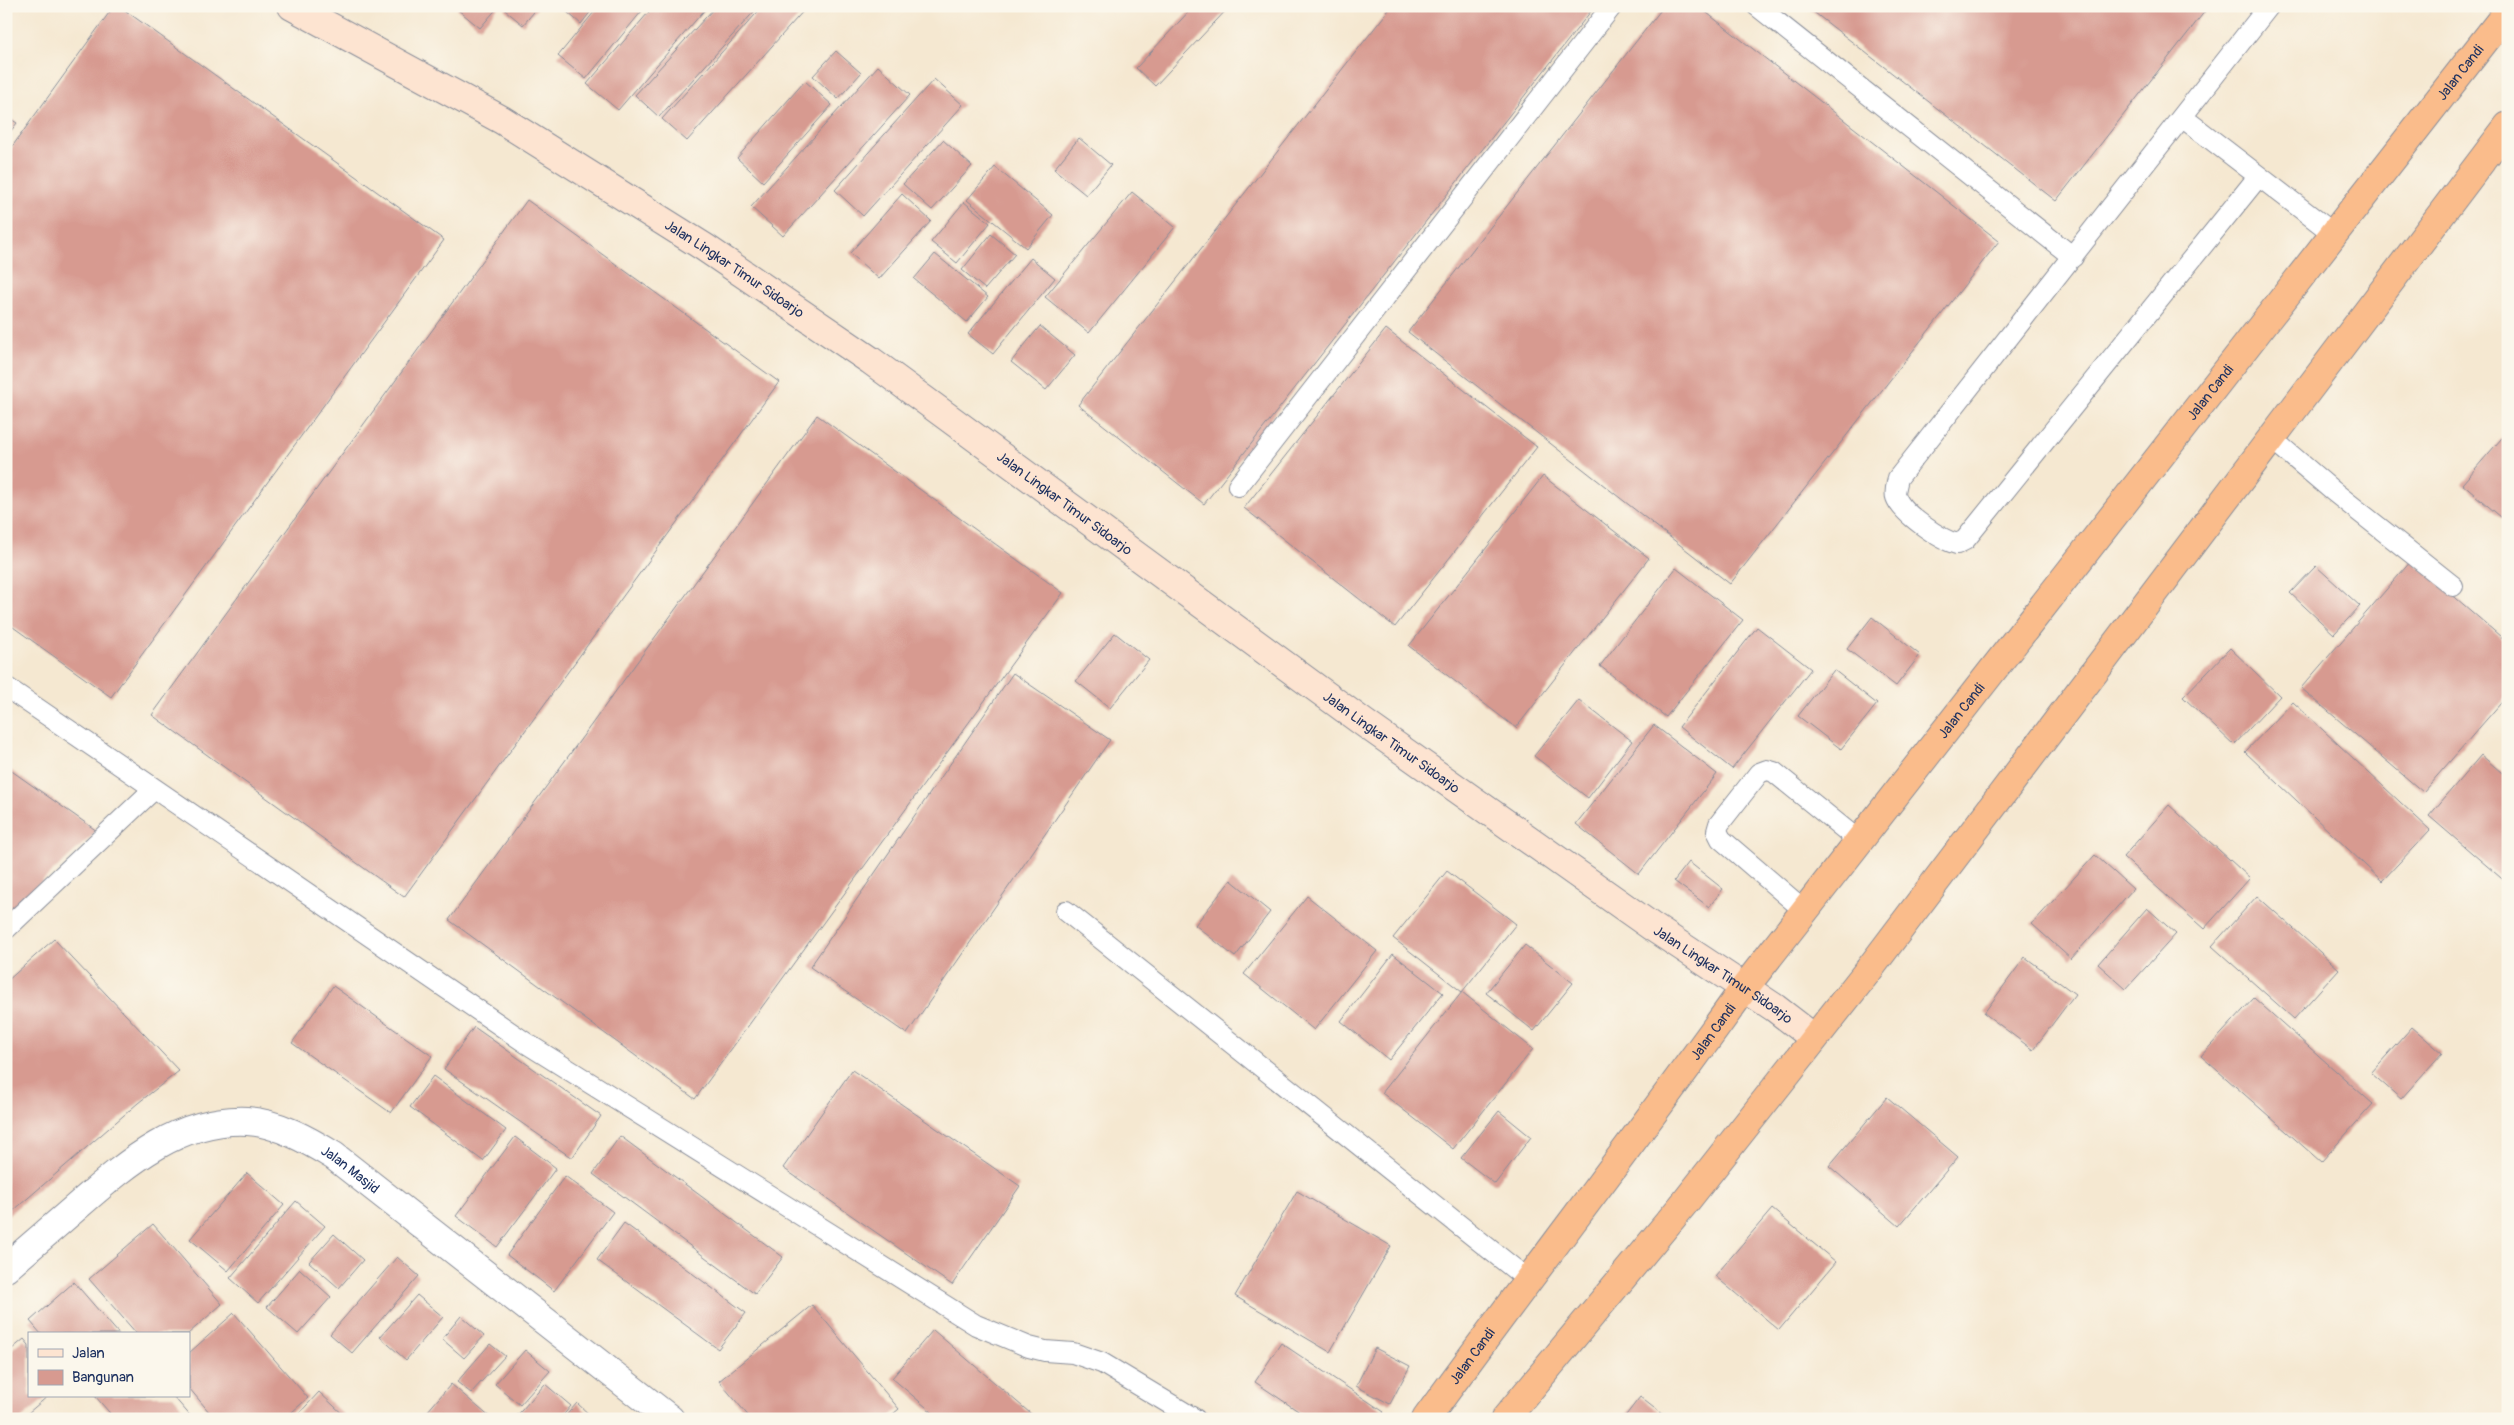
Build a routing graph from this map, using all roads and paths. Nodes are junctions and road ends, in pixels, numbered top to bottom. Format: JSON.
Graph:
{"nodes":[{"id":1,"x":292,"y":6,"type":"edge"},
{"id":2,"x":1612,"y":6,"type":"edge"},
{"id":3,"x":1757,"y":6,"type":"edge"},
{"id":4,"x":2269,"y":6,"type":"edge"},
{"id":5,"x":2508,"y":11,"type":"edge"},
{"id":6,"x":2182,"y":118,"type":"junction"},
{"id":7,"x":2508,"y":126,"type":"edge"},
{"id":8,"x":2258,"y":177,"type":"junction"},
{"id":9,"x":2334,"y":234,"type":"junction"},
{"id":10,"x":2073,"y":257,"type":"junction"},
{"id":11,"x":2271,"y":438,"type":"junction"},
{"id":12,"x":1238,"y":486,"type":"dead end"},
{"id":13,"x":2453,"y":586,"type":"dead end"},
{"id":14,"x":6,"y":687,"type":"edge"},
{"id":15,"x":154,"y":788,"type":"junction"},
{"id":16,"x":1859,"y":841,"type":"junction"},
{"id":17,"x":1066,"y":911,"type":"dead end"},
{"id":18,"x":1805,"y":911,"type":"junction"},
{"id":19,"x":6,"y":929,"type":"edge"},
{"id":20,"x":1745,"y":987,"type":"junction"},
{"id":21,"x":1814,"y":1038,"type":"junction"},
{"id":22,"x":6,"y":1268,"type":"edge"},
{"id":23,"x":1527,"y":1279,"type":"junction"},
{"id":24,"x":670,"y":1419,"type":"edge"},
{"id":25,"x":1195,"y":1419,"type":"edge"},
{"id":26,"x":1426,"y":1419,"type":"edge"},
{"id":27,"x":1505,"y":1419,"type":"edge"}],
"edges":[{"from":1,"to":20,"type":"main road","name":"Jalan Lingkar Timur Sidoarjo"},
{"from":2,"to":12,"type":"lane"},
{"from":3,"to":10,"type":"lane"},
{"from":4,"to":6,"type":"lane"},
{"from":5,"to":9,"type":"highway","name":"Jalan Candi"},
{"from":6,"to":8,"type":"lane"},
{"from":6,"to":10,"type":"lane"},
{"from":7,"to":11,"type":"highway"},
{"from":8,"to":9,"type":"lane"},
{"from":8,"to":10,"type":"lane"},
{"from":9,"to":16,"type":"highway","name":"Jalan Candi"},
{"from":11,"to":13,"type":"lane"},
{"from":11,"to":21,"type":"highway"},
{"from":14,"to":15,"type":"lane"},
{"from":15,"to":19,"type":"lane"},
{"from":15,"to":25,"type":"lane"},
{"from":16,"to":18,"type":"highway","name":"Jalan Candi"},
{"from":16,"to":18,"type":"lane"},
{"from":17,"to":23,"type":"lane"},
{"from":18,"to":20,"type":"highway","name":"Jalan Candi"},
{"from":20,"to":21,"type":"main road","name":"Jalan Lingkar Timur Sidoarjo"},
{"from":20,"to":23,"type":"highway","name":"Jalan Candi"},
{"from":21,"to":27,"type":"highway"},
{"from":22,"to":24,"type":"street","name":"Jalan Masjid"},
{"from":23,"to":26,"type":"highway","name":"Jalan Candi"}]}
